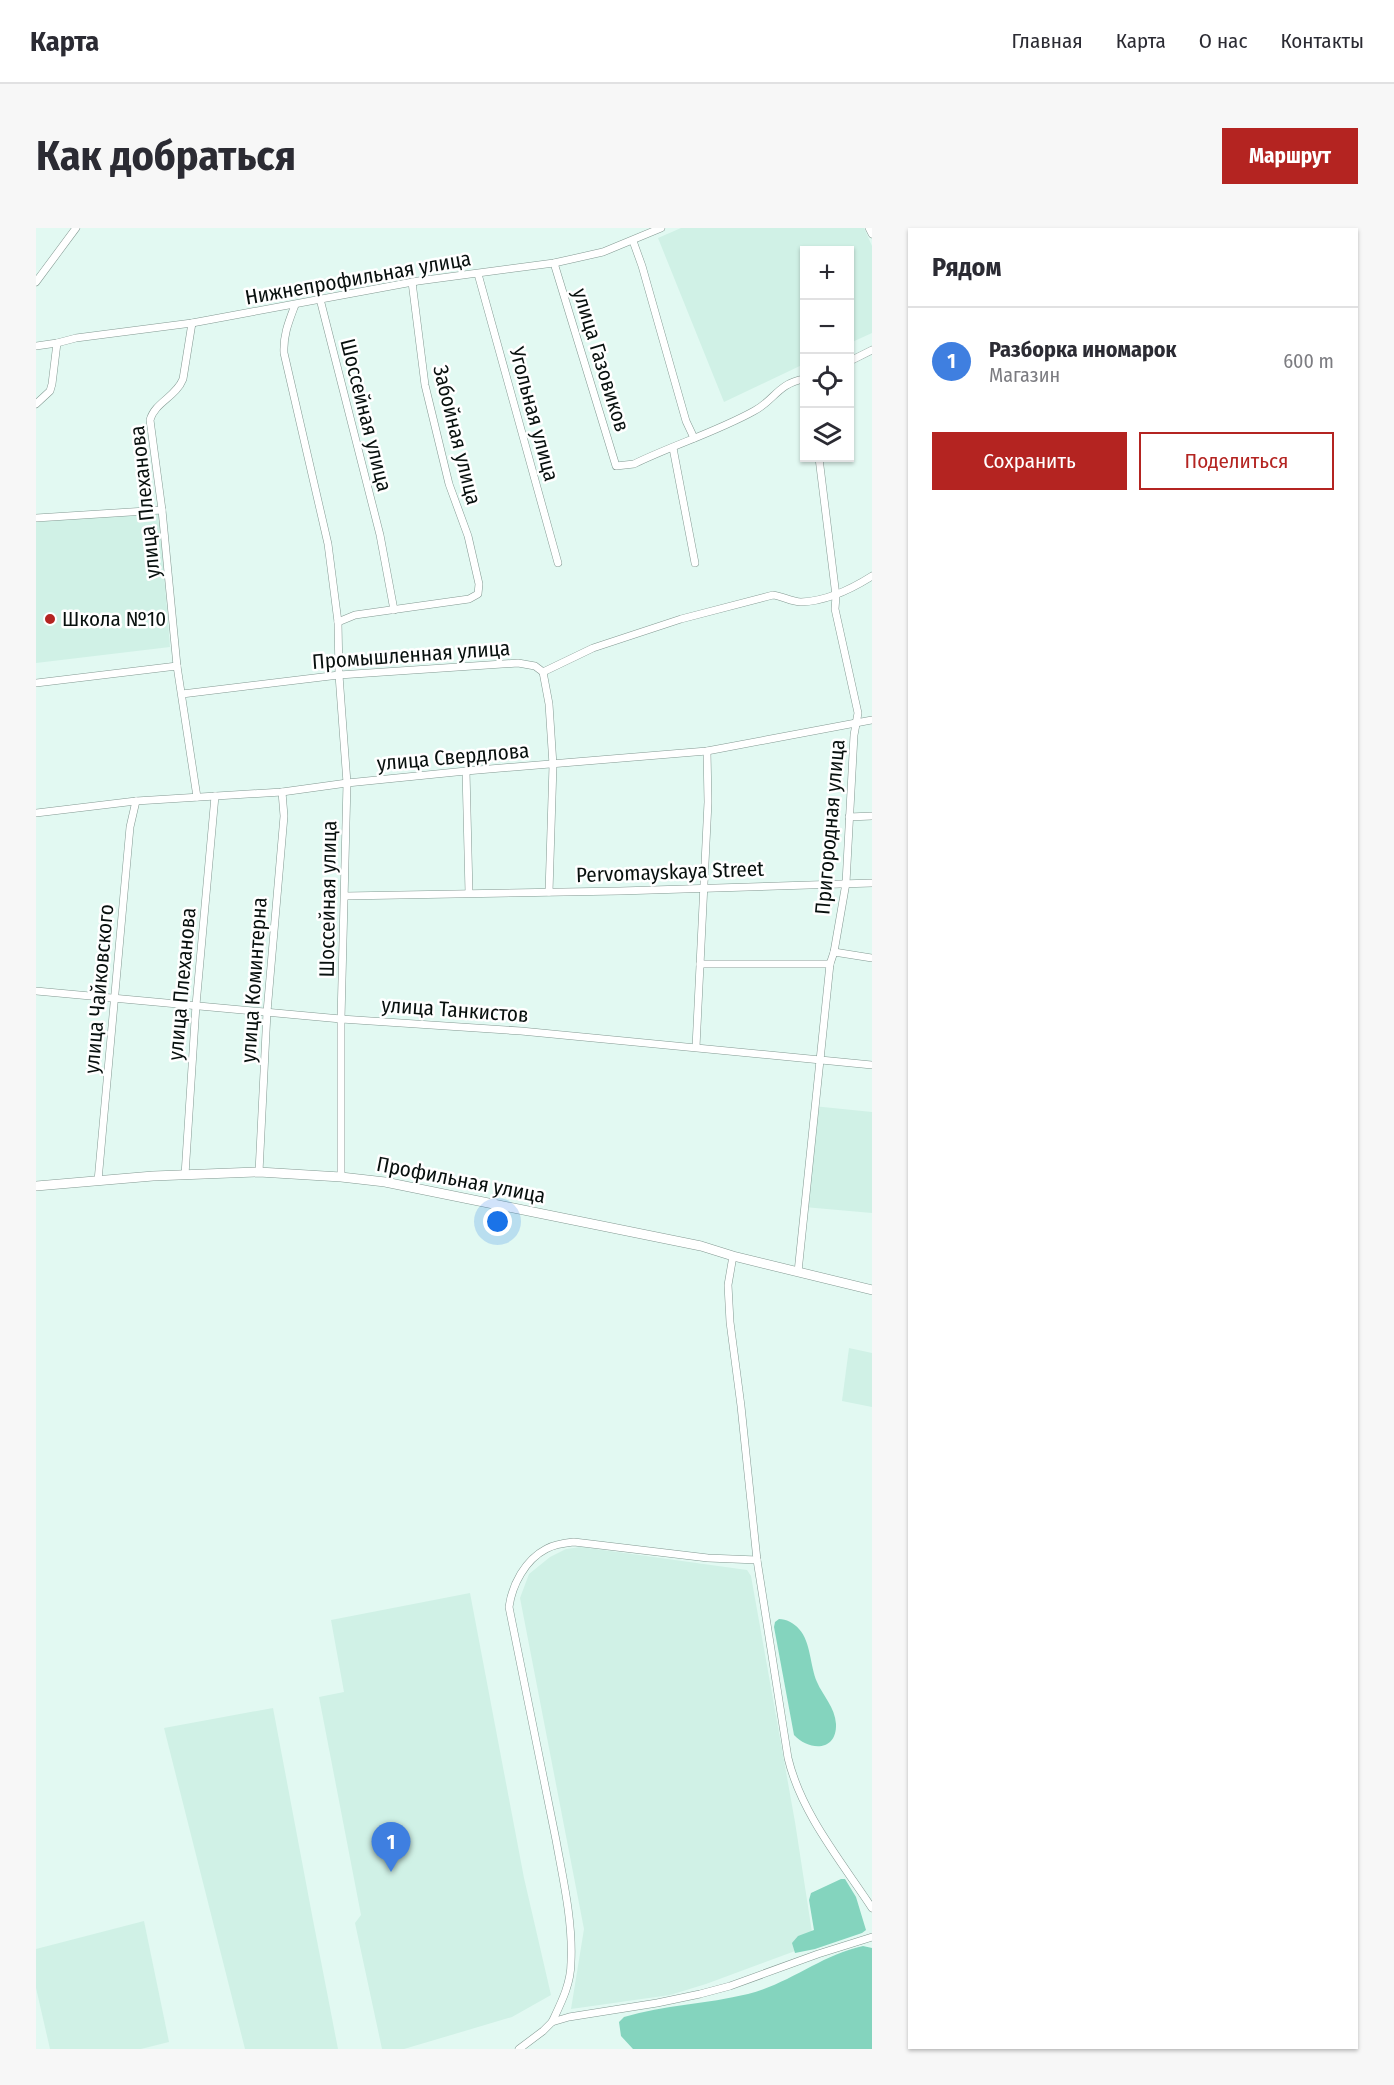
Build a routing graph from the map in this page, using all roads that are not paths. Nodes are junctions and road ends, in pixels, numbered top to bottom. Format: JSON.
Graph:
{"nodes":[{"id":1,"x":76,"y":228,"type":"edge"},
{"id":2,"x":661,"y":228,"type":"edge"},
{"id":3,"x":869,"y":228,"type":"edge"},
{"id":4,"x":872,"y":234,"type":"edge"},
{"id":5,"x":633,"y":241,"type":"junction"},
{"id":6,"x":555,"y":263,"type":"junction"},
{"id":7,"x":478,"y":274,"type":"junction"},
{"id":8,"x":36,"y":282,"type":"edge"},
{"id":9,"x":412,"y":282,"type":"junction"},
{"id":10,"x":320,"y":299,"type":"junction"},
{"id":11,"x":295,"y":305,"type":"junction"},
{"id":12,"x":192,"y":323,"type":"junction"},
{"id":13,"x":57,"y":343,"type":"junction"},
{"id":14,"x":36,"y":346,"type":"edge"},
{"id":15,"x":872,"y":350,"type":"edge"},
{"id":16,"x":854,"y":359,"type":"edge"},
{"id":17,"x":800,"y":380,"type":"edge"},
{"id":18,"x":36,"y":404,"type":"edge"},
{"id":19,"x":694,"y":438,"type":"junction"},
{"id":20,"x":673,"y":448,"type":"junction"},
{"id":21,"x":819,"y":462,"type":"edge"},
{"id":22,"x":162,"y":510,"type":"junction"},
{"id":23,"x":36,"y":518,"type":"edge"},
{"id":24,"x":558,"y":563,"type":"dead end"},
{"id":25,"x":695,"y":563,"type":"dead end"},
{"id":26,"x":872,"y":576,"type":"edge"},
{"id":27,"x":836,"y":596,"type":"junction"},
{"id":28,"x":394,"y":610,"type":"junction"},
{"id":29,"x":338,"y":622,"type":"junction"},
{"id":30,"x":177,"y":666,"type":"junction"},
{"id":31,"x":543,"y":672,"type":"junction"},
{"id":32,"x":339,"y":675,"type":"junction"},
{"id":33,"x":36,"y":683,"type":"edge"},
{"id":34,"x":182,"y":694,"type":"junction"},
{"id":35,"x":872,"y":720,"type":"edge"},
{"id":36,"x":856,"y":723,"type":"junction"},
{"id":37,"x":707,"y":751,"type":"junction"},
{"id":38,"x":553,"y":765,"type":"junction"},
{"id":39,"x":466,"y":771,"type":"junction"},
{"id":40,"x":347,"y":783,"type":"junction"},
{"id":41,"x":282,"y":792,"type":"junction"},
{"id":42,"x":215,"y":796,"type":"junction"},
{"id":43,"x":197,"y":797,"type":"junction"},
{"id":44,"x":136,"y":801,"type":"junction"},
{"id":45,"x":36,"y":813,"type":"edge"},
{"id":46,"x":872,"y":816,"type":"edge"},
{"id":47,"x":849,"y":817,"type":"junction"},
{"id":48,"x":846,"y":883,"type":"junction"},
{"id":49,"x":872,"y":883,"type":"edge"},
{"id":50,"x":703,"y":888,"type":"junction"},
{"id":51,"x":549,"y":892,"type":"junction"},
{"id":52,"x":469,"y":893,"type":"junction"},
{"id":53,"x":345,"y":896,"type":"junction"},
{"id":54,"x":834,"y":952,"type":"junction"},
{"id":55,"x":872,"y":958,"type":"edge"},
{"id":56,"x":700,"y":964,"type":"junction"},
{"id":57,"x":830,"y":964,"type":"junction"},
{"id":58,"x":36,"y":991,"type":"edge"},
{"id":59,"x":114,"y":998,"type":"junction"},
{"id":60,"x":196,"y":1005,"type":"junction"},
{"id":61,"x":267,"y":1012,"type":"junction"},
{"id":62,"x":341,"y":1019,"type":"junction"},
{"id":63,"x":696,"y":1047,"type":"junction"},
{"id":64,"x":819,"y":1060,"type":"junction"},
{"id":65,"x":872,"y":1065,"type":"edge"},
{"id":66,"x":259,"y":1172,"type":"junction"},
{"id":67,"x":185,"y":1175,"type":"junction"},
{"id":68,"x":341,"y":1177,"type":"junction"},
{"id":69,"x":98,"y":1181,"type":"junction"},
{"id":70,"x":36,"y":1186,"type":"edge"},
{"id":71,"x":732,"y":1256,"type":"junction"},
{"id":72,"x":798,"y":1272,"type":"junction"},
{"id":73,"x":872,"y":1290,"type":"edge"},
{"id":74,"x":757,"y":1560,"type":"junction"},
{"id":75,"x":872,"y":1908,"type":"edge"},
{"id":76,"x":872,"y":1937,"type":"edge"},
{"id":77,"x":552,"y":2022,"type":"junction"},
{"id":78,"x":519,"y":2049,"type":"edge"}],
"edges":[{"from":1,"to":8,"type":"street"},
{"from":2,"to":5,"type":"street","name":"Нижнепрофильная улица"},
{"from":3,"to":4,"type":"street"},
{"from":5,"to":6,"type":"street","name":"Нижнепрофильная улица"},
{"from":5,"to":19,"type":"street"},
{"from":6,"to":7,"type":"street","name":"Нижнепрофильная улица"},
{"from":6,"to":20,"type":"street","name":"улица Газовиков"},
{"from":7,"to":9,"type":"street","name":"Нижнепрофильная улица"},
{"from":7,"to":24,"type":"street","name":"Угольная улица"},
{"from":9,"to":10,"type":"street","name":"Нижнепрофильная улица"},
{"from":9,"to":28,"type":"street","name":"Забойная улица"},
{"from":10,"to":11,"type":"street","name":"Нижнепрофильная улица"},
{"from":10,"to":28,"type":"street","name":"Шоссейная улица"},
{"from":11,"to":12,"type":"street","name":"Нижнепрофильная улица"},
{"from":11,"to":29,"type":"street","name":"Шоссейная улица"},
{"from":12,"to":13,"type":"street","name":"Нижнепрофильная улица"},
{"from":12,"to":22,"type":"street","name":"улица Плеханова"},
{"from":13,"to":14,"type":"street","name":"Нижнепрофильная улица"},
{"from":13,"to":18,"type":"street"},
{"from":15,"to":16,"type":"street"},
{"from":17,"to":19,"type":"street"},
{"from":19,"to":20,"type":"street"},
{"from":20,"to":25,"type":"street"},
{"from":21,"to":27,"type":"street","name":"Пригородная улица"},
{"from":22,"to":23,"type":"street"},
{"from":22,"to":30,"type":"street","name":"улица Плеханова"},
{"from":26,"to":27,"type":"street"},
{"from":27,"to":31,"type":"street"},
{"from":27,"to":36,"type":"street","name":"Пригородная улица"},
{"from":28,"to":29,"type":"street"},
{"from":29,"to":32,"type":"street","name":"Шоссейная улица"},
{"from":30,"to":33,"type":"street"},
{"from":30,"to":34,"type":"street","name":"улица Плеханова"},
{"from":31,"to":32,"type":"street","name":"Промышленная улица"},
{"from":31,"to":38,"type":"street"},
{"from":32,"to":34,"type":"street","name":"Промышленная улица"},
{"from":32,"to":40,"type":"street","name":"Шоссейная улица"},
{"from":34,"to":43,"type":"street","name":"улица Плеханова"},
{"from":35,"to":36,"type":"street","name":"улица Свердлова"},
{"from":36,"to":37,"type":"street","name":"улица Свердлова"},
{"from":36,"to":47,"type":"street","name":"Пригородная улица"},
{"from":37,"to":38,"type":"street","name":"улица Свердлова"},
{"from":37,"to":50,"type":"street"},
{"from":38,"to":39,"type":"street","name":"улица Свердлова"},
{"from":38,"to":51,"type":"street"},
{"from":39,"to":40,"type":"street","name":"улица Свердлова"},
{"from":39,"to":52,"type":"street"},
{"from":40,"to":41,"type":"street","name":"улица Свердлова"},
{"from":40,"to":53,"type":"street","name":"Шоссейная улица"},
{"from":41,"to":42,"type":"street","name":"улица Свердлова"},
{"from":41,"to":61,"type":"street","name":"улица Коминтерна"},
{"from":42,"to":43,"type":"street","name":"улица Свердлова"},
{"from":42,"to":60,"type":"street","name":"улица Плеханова"},
{"from":43,"to":44,"type":"street","name":"улица Свердлова"},
{"from":44,"to":45,"type":"street","name":"улица Свердлова"},
{"from":44,"to":59,"type":"street","name":"улица Чайковского"},
{"from":46,"to":47,"type":"street"},
{"from":47,"to":48,"type":"street","name":"Пригородная улица"},
{"from":48,"to":49,"type":"street","name":"Pervomayskaya Street"},
{"from":48,"to":50,"type":"street","name":"Pervomayskaya Street"},
{"from":48,"to":54,"type":"street","name":"Пригородная улица"},
{"from":50,"to":51,"type":"street","name":"Pervomayskaya Street"},
{"from":50,"to":56,"type":"street"},
{"from":51,"to":52,"type":"street","name":"Pervomayskaya Street"},
{"from":52,"to":53,"type":"street","name":"Pervomayskaya Street"},
{"from":53,"to":62,"type":"street","name":"Шоссейная улица"},
{"from":54,"to":55,"type":"street"},
{"from":54,"to":57,"type":"street","name":"Пригородная улица"},
{"from":56,"to":57,"type":"street"},
{"from":56,"to":63,"type":"street"},
{"from":57,"to":64,"type":"street","name":"Пригородная улица"},
{"from":58,"to":59,"type":"street","name":"улица Танкистов"},
{"from":59,"to":60,"type":"street","name":"улица Танкистов"},
{"from":59,"to":69,"type":"street","name":"улица Чайковского"},
{"from":60,"to":61,"type":"street","name":"улица Танкистов"},
{"from":60,"to":67,"type":"street","name":"улица Плеханова"},
{"from":61,"to":62,"type":"street","name":"улица Танкистов"},
{"from":61,"to":66,"type":"street","name":"улица Коминтерна"},
{"from":62,"to":63,"type":"street","name":"улица Танкистов"},
{"from":62,"to":68,"type":"street","name":"Шоссейная улица"},
{"from":63,"to":64,"type":"street","name":"улица Танкистов"},
{"from":64,"to":65,"type":"street","name":"улица Танкистов"},
{"from":64,"to":72,"type":"street","name":"Пригородная улица"},
{"from":66,"to":67,"type":"main road","name":"Профильная улица"},
{"from":66,"to":68,"type":"main road","name":"Профильная улица"},
{"from":67,"to":69,"type":"main road","name":"Профильная улица"},
{"from":68,"to":71,"type":"main road","name":"Профильная улица"},
{"from":69,"to":70,"type":"main road","name":"Профильная улица"},
{"from":71,"to":72,"type":"main road","name":"Профильная улица"},
{"from":71,"to":74,"type":"street"},
{"from":72,"to":73,"type":"main road","name":"Профильная улица"},
{"from":74,"to":75,"type":"street"},
{"from":74,"to":77,"type":"street"},
{"from":76,"to":77,"type":"street"},
{"from":77,"to":78,"type":"street"}]}
